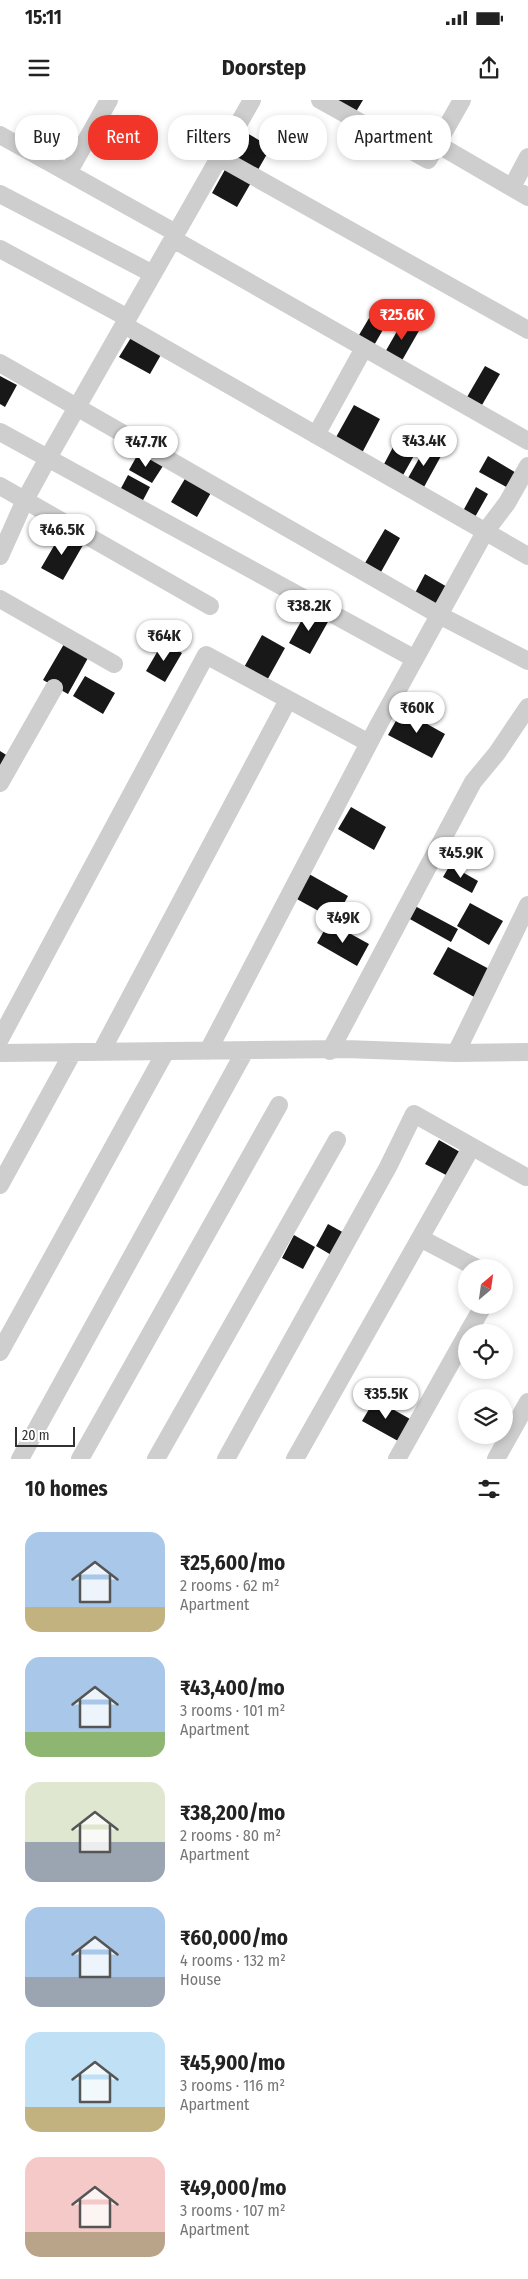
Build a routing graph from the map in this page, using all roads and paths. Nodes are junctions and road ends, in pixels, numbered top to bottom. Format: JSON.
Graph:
{"nodes":[{"id":1,"x":109,"y":100,"type":"edge"},
{"id":2,"x":252,"y":100,"type":"edge"},
{"id":3,"x":320,"y":100,"type":"edge"},
{"id":4,"x":462,"y":100,"type":"edge"},
{"id":5,"x":243,"y":115,"type":"edge"},
{"id":6,"x":347,"y":115,"type":"edge"},
{"id":7,"x":451,"y":120,"type":"edge"},
{"id":8,"x":0,"y":135,"type":"edge"},
{"id":9,"x":451,"y":152,"type":"edge"},
{"id":10,"x":528,"y":157,"type":"edge"},
{"id":11,"x":218,"y":160,"type":"edge"},
{"id":12,"x":223,"y":160,"type":"edge"},
{"id":13,"x":68,"y":173,"type":"junction"},
{"id":14,"x":512,"y":187,"type":"junction"},
{"id":15,"x":0,"y":194,"type":"edge"},
{"id":16,"x":528,"y":197,"type":"edge"},
{"id":17,"x":175,"y":236,"type":"junction"},
{"id":18,"x":0,"y":249,"type":"edge"},
{"id":19,"x":153,"y":274,"type":"junction"},
{"id":20,"x":126,"y":322,"type":"junction"},
{"id":21,"x":528,"y":330,"type":"edge"},
{"id":22,"x":364,"y":348,"type":"junction"},
{"id":23,"x":0,"y":363,"type":"edge"},
{"id":24,"x":78,"y":406,"type":"junction"},
{"id":25,"x":0,"y":432,"type":"edge"},
{"id":26,"x":316,"y":436,"type":"junction"},
{"id":27,"x":528,"y":441,"type":"edge"},
{"id":28,"x":48,"y":458,"type":"junction"},
{"id":29,"x":527,"y":471,"type":"edge"},
{"id":30,"x":0,"y":486,"type":"edge"},
{"id":31,"x":25,"y":500,"type":"junction"},
{"id":32,"x":485,"y":532,"type":"junction"},
{"id":33,"x":0,"y":556,"type":"edge"},
{"id":34,"x":528,"y":556,"type":"edge"},
{"id":35,"x":0,"y":599,"type":"edge"},
{"id":36,"x":210,"y":606,"type":"dead end"},
{"id":37,"x":439,"y":615,"type":"junction"},
{"id":38,"x":415,"y":659,"type":"junction"},
{"id":39,"x":528,"y":661,"type":"edge"},
{"id":40,"x":114,"y":664,"type":"dead end"},
{"id":41,"x":54,"y":688,"type":"dead end"},
{"id":42,"x":288,"y":700,"type":"junction"},
{"id":43,"x":528,"y":707,"type":"edge"},
{"id":44,"x":369,"y":743,"type":"junction"},
{"id":45,"x":0,"y":784,"type":"edge"},
{"id":46,"x":528,"y":905,"type":"edge"},
{"id":47,"x":0,"y":1039,"type":"edge"},
{"id":48,"x":245,"y":1050,"type":"junction"},
{"id":49,"x":166,"y":1051,"type":"junction"},
{"id":50,"x":208,"y":1051,"type":"junction"},
{"id":51,"x":330,"y":1051,"type":"junction"},
{"id":52,"x":72,"y":1052,"type":"junction"},
{"id":53,"x":101,"y":1052,"type":"junction"},
{"id":54,"x":528,"y":1052,"type":"edge"},
{"id":55,"x":0,"y":1053,"type":"edge"},
{"id":56,"x":456,"y":1053,"type":"junction"},
{"id":57,"x":279,"y":1105,"type":"dead end"},
{"id":58,"x":337,"y":1140,"type":"dead end"},
{"id":59,"x":471,"y":1148,"type":"junction"},
{"id":60,"x":526,"y":1177,"type":"dead end"},
{"id":61,"x":0,"y":1185,"type":"edge"},
{"id":62,"x":420,"y":1238,"type":"junction"},
{"id":63,"x":460,"y":1259,"type":"edge"},
{"id":64,"x":458,"y":1350,"type":"edge"},
{"id":65,"x":0,"y":1352,"type":"edge"},
{"id":66,"x":528,"y":1402,"type":"edge"},
{"id":67,"x":20,"y":1459,"type":"edge"},
{"id":68,"x":80,"y":1459,"type":"edge"},
{"id":69,"x":156,"y":1459,"type":"edge"},
{"id":70,"x":226,"y":1459,"type":"edge"},
{"id":71,"x":295,"y":1459,"type":"edge"},
{"id":72,"x":397,"y":1459,"type":"edge"},
{"id":73,"x":496,"y":1459,"type":"edge"}],
"edges":[{"from":1,"to":13,"type":"street"},
{"from":2,"to":5,"type":"street"},
{"from":3,"to":6,"type":"street"},
{"from":4,"to":7,"type":"street"},
{"from":8,"to":13,"type":"street"},
{"from":9,"to":14,"type":"street"},
{"from":10,"to":14,"type":"street"},
{"from":11,"to":17,"type":"street"},
{"from":12,"to":21,"type":"street"},
{"from":13,"to":17,"type":"street"},
{"from":14,"to":16,"type":"street"},
{"from":15,"to":19,"type":"street"},
{"from":17,"to":19,"type":"street"},
{"from":17,"to":22,"type":"street"},
{"from":18,"to":20,"type":"street"},
{"from":19,"to":20,"type":"street"},
{"from":20,"to":24,"type":"street"},
{"from":20,"to":26,"type":"street"},
{"from":22,"to":26,"type":"street"},
{"from":22,"to":27,"type":"street"},
{"from":23,"to":24,"type":"street"},
{"from":24,"to":28,"type":"street"},
{"from":24,"to":37,"type":"street"},
{"from":25,"to":28,"type":"street"},
{"from":26,"to":32,"type":"street"},
{"from":28,"to":31,"type":"street"},
{"from":28,"to":38,"type":"street"},
{"from":29,"to":32,"type":"street"},
{"from":30,"to":31,"type":"street"},
{"from":31,"to":33,"type":"street"},
{"from":31,"to":36,"type":"street"},
{"from":32,"to":34,"type":"street"},
{"from":32,"to":37,"type":"street"},
{"from":35,"to":40,"type":"street"},
{"from":37,"to":38,"type":"street"},
{"from":37,"to":39,"type":"street"},
{"from":38,"to":44,"type":"street"},
{"from":41,"to":45,"type":"street"},
{"from":42,"to":44,"type":"street"},
{"from":42,"to":47,"type":"street"},
{"from":42,"to":53,"type":"street"},
{"from":43,"to":51,"type":"street"},
{"from":44,"to":50,"type":"street"},
{"from":46,"to":56,"type":"street"},
{"from":48,"to":50,"type":"street"},
{"from":48,"to":51,"type":"street"},
{"from":48,"to":67,"type":"street"},
{"from":49,"to":50,"type":"street"},
{"from":49,"to":53,"type":"street"},
{"from":49,"to":65,"type":"street"},
{"from":51,"to":56,"type":"street"},
{"from":52,"to":53,"type":"street"},
{"from":52,"to":55,"type":"street"},
{"from":52,"to":61,"type":"street"},
{"from":54,"to":56,"type":"street"},
{"from":57,"to":68,"type":"street"},
{"from":58,"to":69,"type":"street"},
{"from":59,"to":60,"type":"street"},
{"from":59,"to":62,"type":"street"},
{"from":59,"to":70,"type":"street"},
{"from":62,"to":63,"type":"street"},
{"from":62,"to":71,"type":"street"},
{"from":64,"to":72,"type":"street"},
{"from":66,"to":73,"type":"street"}]}
